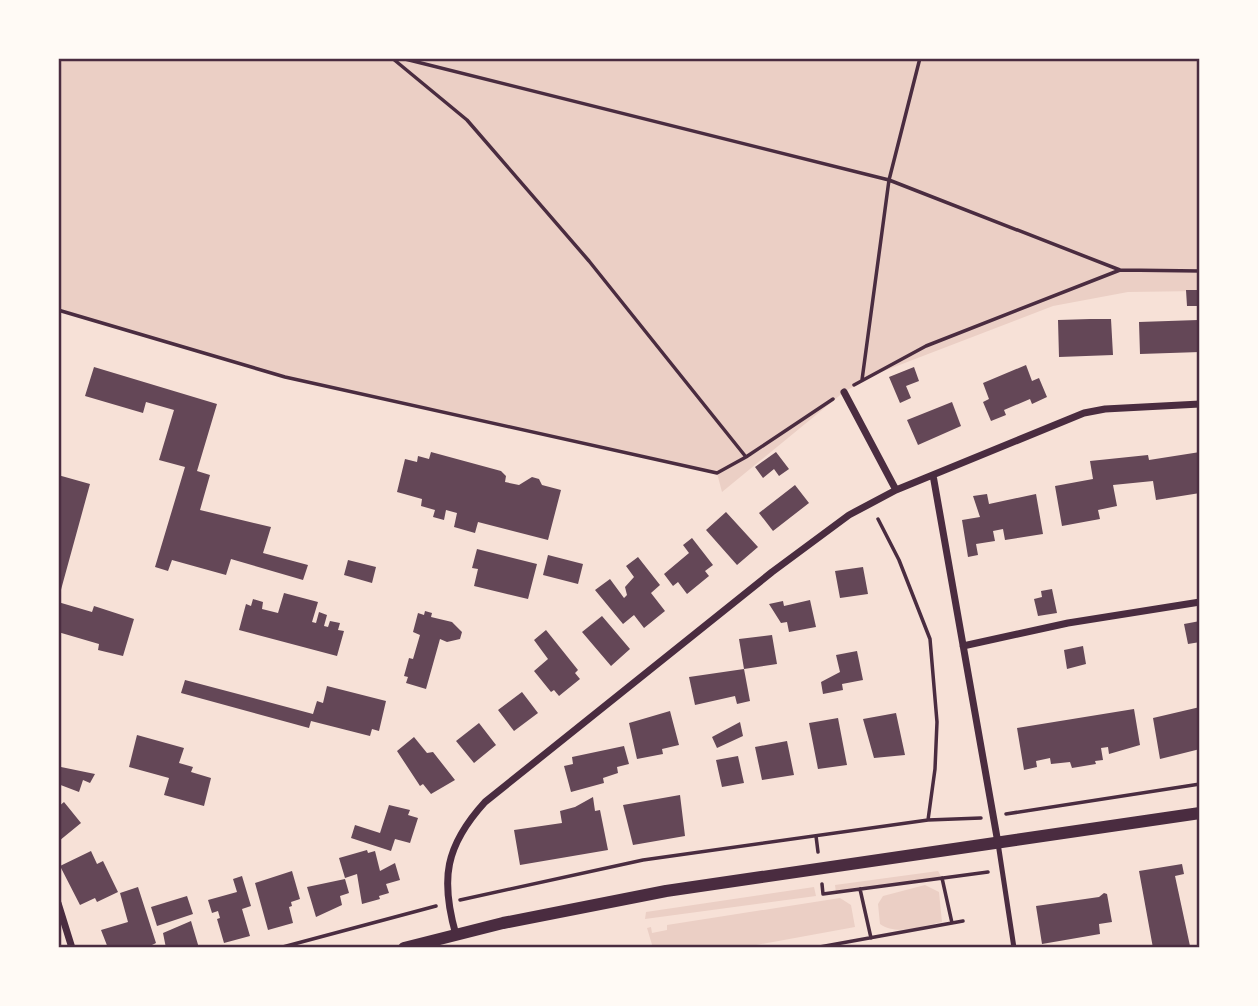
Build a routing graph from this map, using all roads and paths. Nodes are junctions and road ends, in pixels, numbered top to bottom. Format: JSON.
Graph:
{"nodes":[{"id":1,"x":392,"y":58,"type":"edge"},
{"id":2,"x":401,"y":58,"type":"edge"},
{"id":3,"x":920,"y":58,"type":"edge"},
{"id":4,"x":889,"y":180,"type":"junction"},
{"id":5,"x":1120,"y":270,"type":"junction"},
{"id":6,"x":1200,"y":271,"type":"edge"},
{"id":7,"x":58,"y":310,"type":"edge"},
{"id":8,"x":862,"y":380,"type":"junction"},
{"id":9,"x":844,"y":392,"type":"junction"},
{"id":10,"x":1200,"y":404,"type":"edge"},
{"id":11,"x":746,"y":457,"type":"junction"},
{"id":12,"x":933,"y":475,"type":"junction"},
{"id":13,"x":896,"y":490,"type":"junction"},
{"id":14,"x":878,"y":519,"type":"dead end"},
{"id":15,"x":1200,"y":602,"type":"edge"},
{"id":16,"x":963,"y":646,"type":"junction"},
{"id":17,"x":1200,"y":784,"type":"edge"},
{"id":18,"x":1200,"y":813,"type":"edge"},
{"id":19,"x":994,"y":816,"type":"junction"},
{"id":20,"x":928,"y":820,"type":"junction"},
{"id":21,"x":816,"y":836,"type":"junction"},
{"id":22,"x":998,"y":843,"type":"junction"},
{"id":23,"x":820,"y":869,"type":"junction"},
{"id":24,"x":1002,"y":870,"type":"junction"},
{"id":25,"x":942,"y":878,"type":"junction"},
{"id":26,"x":859,"y":889,"type":"junction"},
{"id":27,"x":58,"y":902,"type":"edge"},
{"id":28,"x":448,"y":902,"type":"junction"},
{"id":29,"x":963,"y":921,"type":"dead end"},
{"id":30,"x":952,"y":923,"type":"junction"},
{"id":31,"x":456,"y":935,"type":"junction"},
{"id":32,"x":871,"y":938,"type":"junction"},
{"id":33,"x":434,"y":944,"type":"edge"},
{"id":34,"x":72,"y":948,"type":"edge"},
{"id":35,"x":279,"y":948,"type":"edge"},
{"id":36,"x":404,"y":948,"type":"edge"},
{"id":37,"x":814,"y":948,"type":"edge"},
{"id":38,"x":1014,"y":948,"type":"edge"}],
"edges":[{"from":1,"to":11,"type":"path"},
{"from":2,"to":4,"type":"path"},
{"from":3,"to":4,"type":"path"},
{"from":4,"to":5,"type":"path"},
{"from":4,"to":8,"type":"path"},
{"from":5,"to":6,"type":"path"},
{"from":5,"to":8,"type":"path"},
{"from":7,"to":11,"type":"path"},
{"from":8,"to":9,"type":"path"},
{"from":9,"to":11,"type":"path"},
{"from":9,"to":13,"type":"street"},
{"from":10,"to":12,"type":"street"},
{"from":12,"to":13,"type":"street"},
{"from":12,"to":16,"type":"street"},
{"from":13,"to":28,"type":"street"},
{"from":14,"to":20,"type":"path"},
{"from":15,"to":16,"type":"street"},
{"from":16,"to":19,"type":"street"},
{"from":17,"to":19,"type":"path"},
{"from":18,"to":22,"type":"street"},
{"from":19,"to":20,"type":"path"},
{"from":19,"to":22,"type":"street"},
{"from":20,"to":21,"type":"path"},
{"from":21,"to":23,"type":"path"},
{"from":21,"to":28,"type":"path"},
{"from":22,"to":23,"type":"street"},
{"from":22,"to":24,"type":"lane"},
{"from":23,"to":26,"type":"path"},
{"from":23,"to":31,"type":"street"},
{"from":24,"to":25,"type":"path"},
{"from":24,"to":38,"type":"lane"},
{"from":25,"to":26,"type":"path"},
{"from":25,"to":30,"type":"path"},
{"from":26,"to":32,"type":"path"},
{"from":27,"to":34,"type":"street"},
{"from":28,"to":31,"type":"street"},
{"from":28,"to":35,"type":"path"},
{"from":29,"to":30,"type":"path"},
{"from":30,"to":32,"type":"path"},
{"from":31,"to":33,"type":"street"},
{"from":32,"to":37,"type":"path"},
{"from":33,"to":36,"type":"street"}]}
